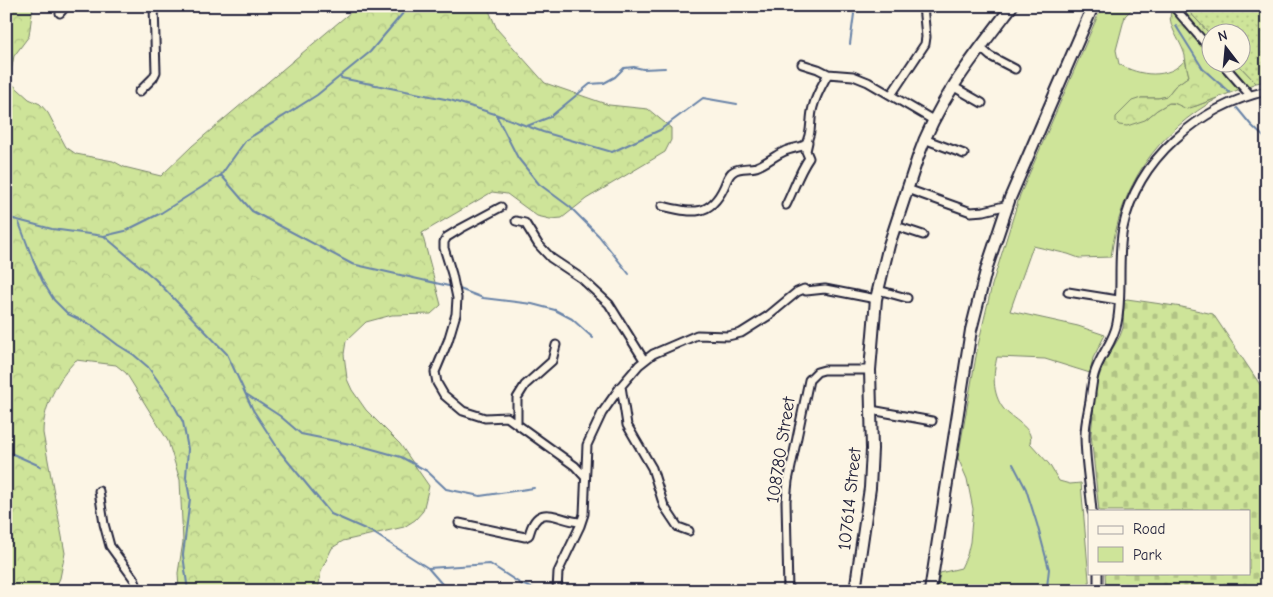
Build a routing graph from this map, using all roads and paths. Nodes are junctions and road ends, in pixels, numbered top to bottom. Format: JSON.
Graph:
{"nodes":[{"id":1,"x":66,"y":6,"type":"edge"},
{"id":2,"x":154,"y":6,"type":"edge"},
{"id":3,"x":923,"y":6,"type":"edge"},
{"id":4,"x":1012,"y":6,"type":"edge"},
{"id":5,"x":1092,"y":6,"type":"edge"},
{"id":6,"x":1173,"y":6,"type":"edge"},
{"id":7,"x":60,"y":13,"type":"dead end"},
{"id":8,"x":1200,"y":37,"type":"edge"},
{"id":9,"x":980,"y":48,"type":"junction"},
{"id":10,"x":802,"y":64,"type":"dead end"},
{"id":11,"x":1016,"y":69,"type":"dead end"},
{"id":12,"x":1230,"y":72,"type":"edge"},
{"id":13,"x":828,"y":74,"type":"junction"},
{"id":14,"x":954,"y":87,"type":"junction"},
{"id":15,"x":1267,"y":91,"type":"edge"},
{"id":16,"x":139,"y":92,"type":"dead end"},
{"id":17,"x":891,"y":95,"type":"junction"},
{"id":18,"x":1250,"y":95,"type":"junction"},
{"id":19,"x":982,"y":103,"type":"dead end"},
{"id":20,"x":933,"y":120,"type":"junction"},
{"id":21,"x":809,"y":139,"type":"junction"},
{"id":22,"x":924,"y":139,"type":"junction"},
{"id":23,"x":964,"y":154,"type":"dead end"},
{"id":24,"x":907,"y":189,"type":"junction"},
{"id":25,"x":786,"y":204,"type":"dead end"},
{"id":26,"x":1008,"y":205,"type":"junction"},
{"id":27,"x":662,"y":206,"type":"dead end"},
{"id":28,"x":501,"y":207,"type":"dead end"},
{"id":29,"x":516,"y":221,"type":"dead end"},
{"id":30,"x":896,"y":226,"type":"junction"},
{"id":31,"x":923,"y":235,"type":"dead end"},
{"id":32,"x":1068,"y":292,"type":"dead end"},
{"id":33,"x":877,"y":295,"type":"junction"},
{"id":34,"x":907,"y":298,"type":"dead end"},
{"id":35,"x":1118,"y":300,"type":"junction"},
{"id":36,"x":556,"y":346,"type":"dead end"},
{"id":37,"x":644,"y":360,"type":"junction"},
{"id":38,"x":870,"y":370,"type":"junction"},
{"id":39,"x":620,"y":386,"type":"junction"},
{"id":40,"x":871,"y":410,"type":"junction"},
{"id":41,"x":932,"y":421,"type":"dead end"},
{"id":42,"x":517,"y":424,"type":"junction"},
{"id":43,"x":585,"y":477,"type":"junction"},
{"id":44,"x":99,"y":491,"type":"dead end"},
{"id":45,"x":1092,"y":510,"type":"edge"},
{"id":46,"x":581,"y":522,"type":"junction"},
{"id":47,"x":459,"y":523,"type":"dead end"},
{"id":48,"x":689,"y":531,"type":"dead end"},
{"id":49,"x":1098,"y":574,"type":"edge"},
{"id":50,"x":139,"y":591,"type":"edge"},
{"id":51,"x":557,"y":591,"type":"edge"},
{"id":52,"x":788,"y":591,"type":"edge"},
{"id":53,"x":855,"y":591,"type":"edge"},
{"id":54,"x":930,"y":591,"type":"edge"},
{"id":55,"x":1098,"y":591,"type":"edge"}],
"edges":[{"from":1,"to":7,"type":"street"},
{"from":2,"to":16,"type":"street"},
{"from":3,"to":17,"type":"street"},
{"from":4,"to":9,"type":"street","name":"107614 Street"},
{"from":5,"to":26,"type":"street"},
{"from":6,"to":8,"type":"street"},
{"from":9,"to":11,"type":"street"},
{"from":9,"to":14,"type":"street","name":"107614 Street"},
{"from":10,"to":13,"type":"street"},
{"from":12,"to":18,"type":"street"},
{"from":13,"to":17,"type":"street"},
{"from":13,"to":21,"type":"street"},
{"from":14,"to":19,"type":"street"},
{"from":14,"to":20,"type":"street","name":"107614 Street"},
{"from":15,"to":18,"type":"street"},
{"from":17,"to":20,"type":"street"},
{"from":18,"to":35,"type":"street"},
{"from":20,"to":22,"type":"street","name":"107614 Street"},
{"from":21,"to":25,"type":"street"},
{"from":21,"to":27,"type":"street"},
{"from":22,"to":23,"type":"street"},
{"from":22,"to":24,"type":"street","name":"107614 Street"},
{"from":24,"to":26,"type":"street"},
{"from":24,"to":30,"type":"street","name":"107614 Street"},
{"from":26,"to":54,"type":"street"},
{"from":28,"to":42,"type":"street"},
{"from":29,"to":37,"type":"street"},
{"from":30,"to":31,"type":"street"},
{"from":30,"to":33,"type":"street","name":"107614 Street"},
{"from":32,"to":35,"type":"street"},
{"from":33,"to":34,"type":"street"},
{"from":33,"to":37,"type":"street"},
{"from":33,"to":38,"type":"street","name":"107614 Street"},
{"from":35,"to":45,"type":"street"},
{"from":36,"to":42,"type":"street"},
{"from":37,"to":39,"type":"street"},
{"from":38,"to":40,"type":"street","name":"107614 Street"},
{"from":38,"to":52,"type":"street","name":"108780 Street"},
{"from":39,"to":43,"type":"street"},
{"from":39,"to":48,"type":"street"},
{"from":40,"to":41,"type":"street"},
{"from":40,"to":53,"type":"street","name":"107614 Street"},
{"from":42,"to":43,"type":"street"},
{"from":43,"to":46,"type":"street"},
{"from":44,"to":50,"type":"street"},
{"from":46,"to":47,"type":"street"},
{"from":46,"to":51,"type":"street"},
{"from":49,"to":55,"type":"street"}]}
